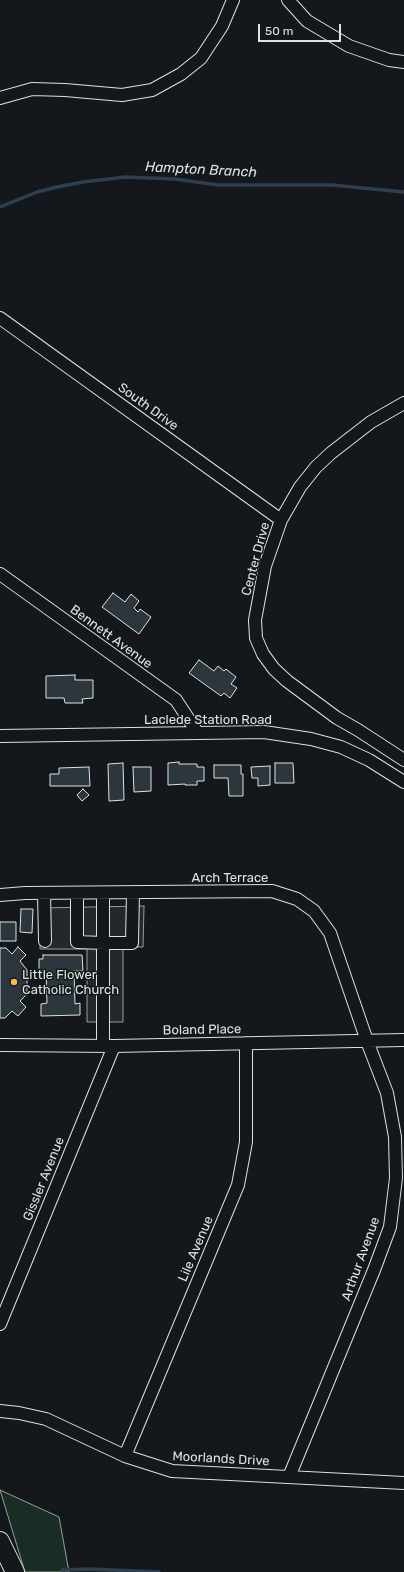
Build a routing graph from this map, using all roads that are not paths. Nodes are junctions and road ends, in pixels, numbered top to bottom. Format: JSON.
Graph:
{"nodes":[{"id":1,"x":233,"y":0,"type":"edge"},
{"id":2,"x":288,"y":0,"type":"edge"},
{"id":3,"x":404,"y":62,"type":"edge"},
{"id":4,"x":0,"y":98,"type":"edge"},
{"id":5,"x":0,"y":318,"type":"edge"},
{"id":6,"x":404,"y":403,"type":"edge"},
{"id":7,"x":281,"y":520,"type":"junction"},
{"id":8,"x":0,"y":574,"type":"edge"},
{"id":9,"x":197,"y":732,"type":"junction"},
{"id":10,"x":0,"y":736,"type":"edge"},
{"id":11,"x":404,"y":760,"type":"edge"},
{"id":12,"x":404,"y":782,"type":"edge"},
{"id":13,"x":133,"y":892,"type":"junction"},
{"id":14,"x":44,"y":893,"type":"junction"},
{"id":15,"x":77,"y":893,"type":"junction"},
{"id":16,"x":103,"y":893,"type":"junction"},
{"id":17,"x":0,"y":895,"type":"edge"},
{"id":18,"x":45,"y":941,"type":"dead end"},
{"id":19,"x":103,"y":943,"type":"junction"},
{"id":20,"x":404,"y":1040,"type":"edge"},
{"id":21,"x":367,"y":1041,"type":"junction"},
{"id":22,"x":246,"y":1043,"type":"junction"},
{"id":23,"x":0,"y":1045,"type":"edge"},
{"id":24,"x":109,"y":1046,"type":"junction"},
{"id":25,"x":0,"y":1324,"type":"edge"},
{"id":26,"x":0,"y":1411,"type":"edge"},
{"id":27,"x":125,"y":1456,"type":"junction"},
{"id":28,"x":289,"y":1477,"type":"junction"},
{"id":29,"x":404,"y":1483,"type":"edge"},
{"id":30,"x":0,"y":1541,"type":"edge"},
{"id":31,"x":0,"y":1561,"type":"edge"},
{"id":32,"x":4,"y":1572,"type":"edge"},
{"id":33,"x":15,"y":1572,"type":"edge"}],
"edges":[{"from":1,"to":4,"type":"street"},
{"from":2,"to":3,"type":"street"},
{"from":5,"to":7,"type":"street","name":"South Drive"},
{"from":6,"to":7,"type":"street","name":"Center Drive"},
{"from":7,"to":11,"type":"street","name":"Center Drive"},
{"from":8,"to":9,"type":"street","name":"Bennett Avenue"},
{"from":9,"to":10,"type":"street","name":"Laclede Station Road"},
{"from":9,"to":12,"type":"street","name":"Laclede Station Road"},
{"from":13,"to":16,"type":"street","name":"Arch Terrace"},
{"from":13,"to":19,"type":"street"},
{"from":13,"to":21,"type":"street","name":"Arch Terrace"},
{"from":14,"to":15,"type":"street","name":"Arch Terrace"},
{"from":14,"to":17,"type":"street","name":"Arch Terrace"},
{"from":14,"to":18,"type":"street"},
{"from":15,"to":16,"type":"street","name":"Arch Terrace"},
{"from":15,"to":19,"type":"street"},
{"from":16,"to":19,"type":"street"},
{"from":19,"to":24,"type":"street"},
{"from":20,"to":21,"type":"street","name":"Boland Place"},
{"from":21,"to":22,"type":"street","name":"Boland Place"},
{"from":21,"to":28,"type":"street","name":"Arthur Avenue"},
{"from":22,"to":24,"type":"street","name":"Boland Place"},
{"from":22,"to":27,"type":"street","name":"Lile Avenue"},
{"from":23,"to":24,"type":"street","name":"Boland Place"},
{"from":24,"to":25,"type":"street","name":"Gissler Avenue"},
{"from":26,"to":27,"type":"street","name":"Moorlands Drive"},
{"from":27,"to":28,"type":"street","name":"Moorlands Drive"},
{"from":28,"to":29,"type":"street","name":"Moorlands Drive"},
{"from":30,"to":33,"type":"highway"},
{"from":31,"to":32,"type":"highway"}]}
